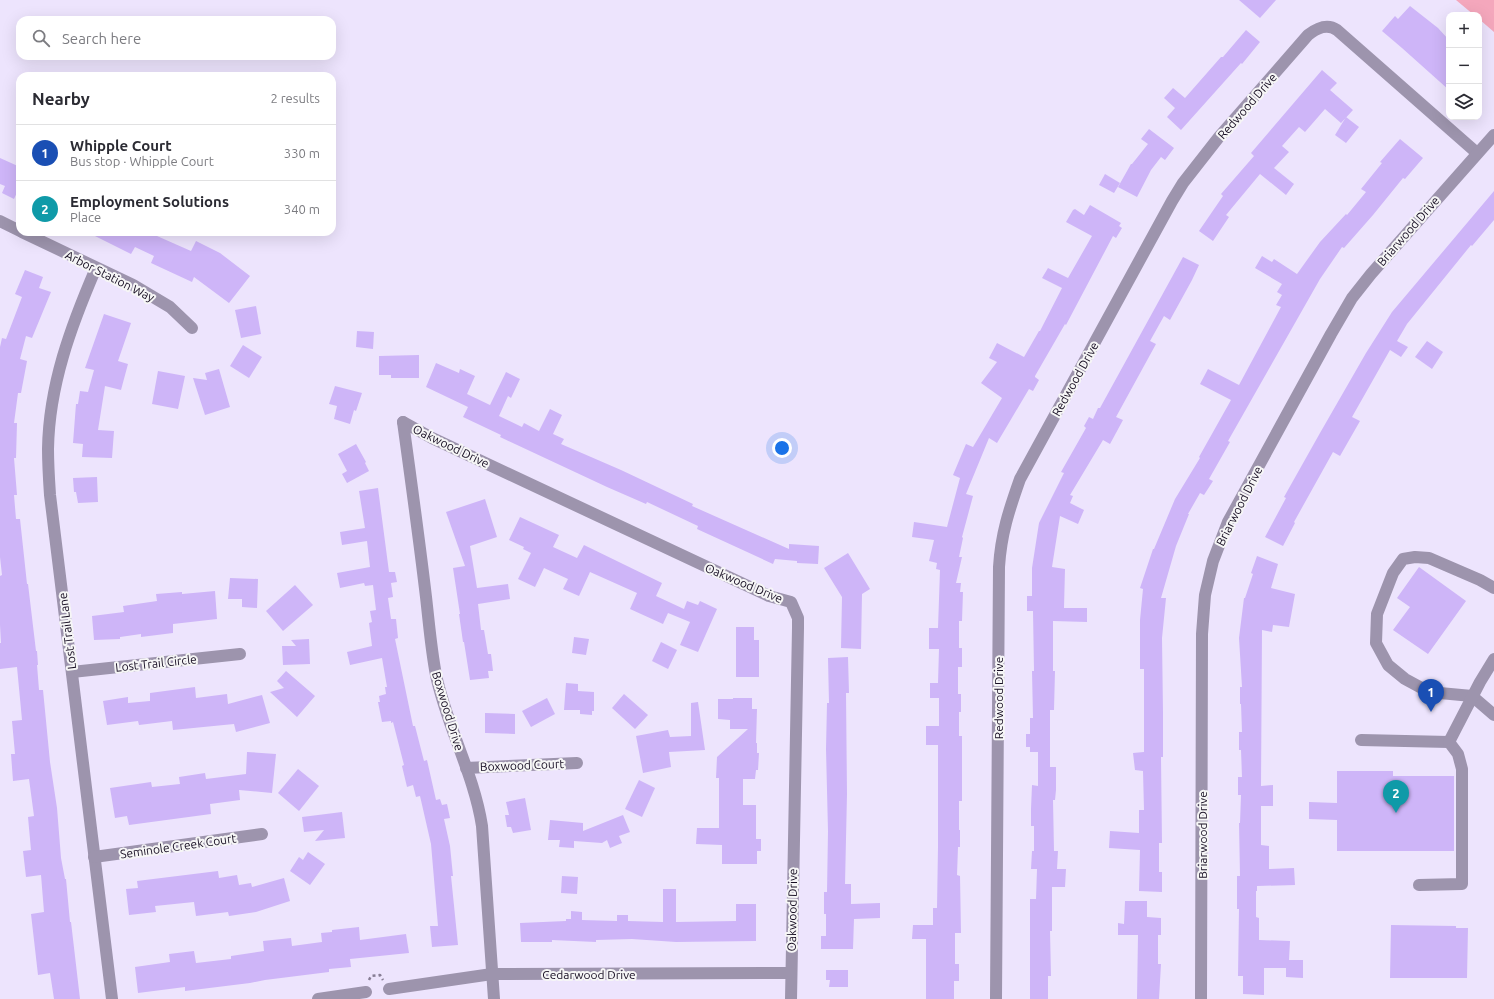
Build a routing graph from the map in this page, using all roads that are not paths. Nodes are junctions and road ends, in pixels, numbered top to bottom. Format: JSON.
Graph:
{"nodes":[{"id":1,"x":1494,"y":135,"type":"edge"},
{"id":2,"x":1478,"y":153,"type":"junction"},
{"id":3,"x":0,"y":221,"type":"edge"},
{"id":4,"x":16,"y":229,"type":"edge"},
{"id":5,"x":29,"y":236,"type":"edge"},
{"id":6,"x":96,"y":268,"type":"junction"},
{"id":7,"x":192,"y":328,"type":"dead end"},
{"id":8,"x":403,"y":422,"type":"joint"},
{"id":9,"x":1494,"y":588,"type":"edge"},
{"id":10,"x":240,"y":654,"type":"dead end"},
{"id":11,"x":1494,"y":659,"type":"edge"},
{"id":12,"x":72,"y":672,"type":"junction"},
{"id":13,"x":1472,"y":696,"type":"junction"},
{"id":14,"x":1494,"y":715,"type":"edge"},
{"id":15,"x":1361,"y":740,"type":"dead end"},
{"id":16,"x":1449,"y":742,"type":"junction"},
{"id":17,"x":577,"y":763,"type":"dead end"},
{"id":18,"x":466,"y":768,"type":"junction"},
{"id":19,"x":262,"y":834,"type":"dead end"},
{"id":20,"x":94,"y":857,"type":"junction"},
{"id":21,"x":1419,"y":885,"type":"dead end"},
{"id":22,"x":791,"y":973,"type":"junction"},
{"id":23,"x":492,"y":974,"type":"junction"},
{"id":24,"x":389,"y":988,"type":"road end"},
{"id":25,"x":366,"y":992,"type":"road end"},
{"id":26,"x":112,"y":999,"type":"edge"},
{"id":27,"x":318,"y":999,"type":"edge"},
{"id":28,"x":494,"y":999,"type":"edge"},
{"id":29,"x":791,"y":999,"type":"edge"},
{"id":30,"x":996,"y":999,"type":"edge"},
{"id":31,"x":1201,"y":999,"type":"edge"}],
"edges":[{"from":1,"to":2,"type":"street","name":"Briarwood Drive"},
{"from":2,"to":30,"type":"street","name":"Redwood Drive"},
{"from":2,"to":31,"type":"street","name":"Briarwood Drive"},
{"from":3,"to":4,"type":"street","name":"Arbor Station Way"},
{"from":5,"to":6,"type":"street","name":"Arbor Station Way"},
{"from":6,"to":7,"type":"street","name":"Arbor Station Way"},
{"from":6,"to":12,"type":"street","name":"Lost Trail Lane"},
{"from":8,"to":18,"type":"street","name":"Boxwood Drive"},
{"from":8,"to":22,"type":"street","name":"Oakwood Drive"},
{"from":9,"to":13,"type":"street"},
{"from":10,"to":12,"type":"street","name":"Lost Trail Circle"},
{"from":11,"to":13,"type":"street"},
{"from":12,"to":20,"type":"street","name":"Lost Trail Lane"},
{"from":13,"to":14,"type":"street"},
{"from":13,"to":16,"type":"street"},
{"from":15,"to":16,"type":"street"},
{"from":16,"to":21,"type":"street"},
{"from":17,"to":18,"type":"street","name":"Boxwood Court"},
{"from":18,"to":23,"type":"street","name":"Boxwood Drive"},
{"from":19,"to":20,"type":"street","name":"Seminole Creek Court"},
{"from":20,"to":26,"type":"street","name":"Lost Trail Lane"},
{"from":22,"to":23,"type":"street","name":"Cedarwood Drive"},
{"from":22,"to":29,"type":"street","name":"Oakwood Drive"},
{"from":23,"to":24,"type":"street","name":"Cedarwood Drive"},
{"from":23,"to":28,"type":"street","name":"Boxwood Drive"},
{"from":25,"to":27,"type":"street"}]}
